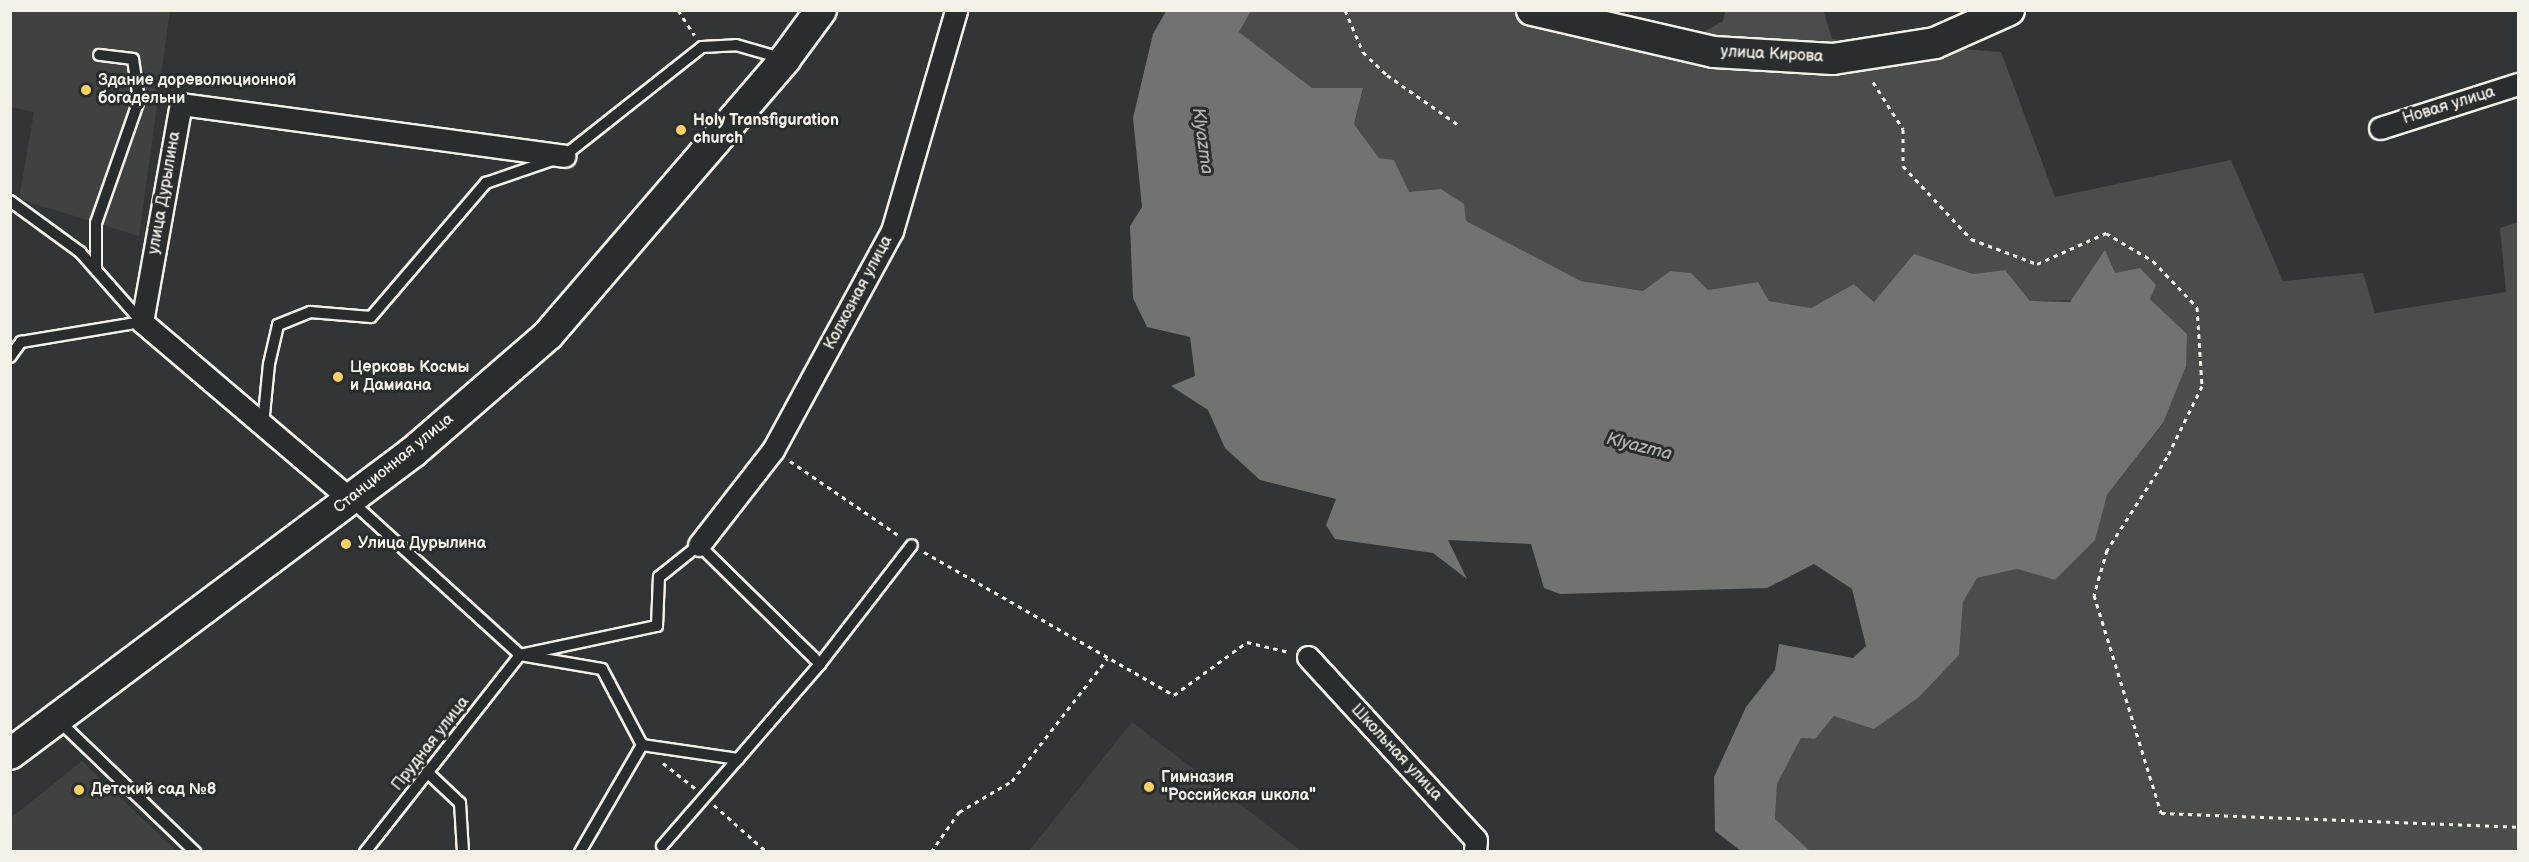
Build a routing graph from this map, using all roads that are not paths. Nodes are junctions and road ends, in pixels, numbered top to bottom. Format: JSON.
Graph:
{"nodes":[{"id":1,"x":821,"y":10,"type":"edge"},
{"id":2,"x":956,"y":10,"type":"edge"},
{"id":3,"x":1532,"y":10,"type":"edge"},
{"id":4,"x":2009,"y":10,"type":"edge"},
{"id":5,"x":99,"y":55,"type":"dead end"},
{"id":6,"x":785,"y":59,"type":"junction"},
{"id":7,"x":2518,"y":84,"type":"edge"},
{"id":8,"x":2379,"y":128,"type":"dead end"},
{"id":9,"x":564,"y":156,"type":"junction"},
{"id":10,"x":10,"y":201,"type":"edge"},
{"id":11,"x":96,"y":269,"type":"junction"},
{"id":12,"x":142,"y":322,"type":"junction"},
{"id":13,"x":16,"y":342,"type":"edge"},
{"id":14,"x":10,"y":357,"type":"edge"},
{"id":15,"x":263,"y":425,"type":"junction"},
{"id":16,"x":350,"y":500,"type":"junction"},
{"id":17,"x":699,"y":545,"type":"junction"},
{"id":18,"x":912,"y":545,"type":"road end"},
{"id":19,"x":520,"y":655,"type":"junction"},
{"id":20,"x":1308,"y":657,"type":"road end"},
{"id":21,"x":820,"y":664,"type":"junction"},
{"id":22,"x":57,"y":720,"type":"junction"},
{"id":23,"x":642,"y":745,"type":"junction"},
{"id":24,"x":10,"y":754,"type":"edge"},
{"id":25,"x":738,"y":759,"type":"junction"},
{"id":26,"x":427,"y":772,"type":"junction"},
{"id":27,"x":662,"y":846,"type":"dead end"},
{"id":28,"x":195,"y":852,"type":"edge"},
{"id":29,"x":365,"y":852,"type":"edge"},
{"id":30,"x":463,"y":852,"type":"edge"},
{"id":31,"x":580,"y":852,"type":"edge"},
{"id":32,"x":1475,"y":852,"type":"edge"}],
"edges":[{"from":1,"to":6,"type":"main road","name":"Станционная улица"},
{"from":2,"to":17,"type":"street","name":"Колхозная улица"},
{"from":3,"to":4,"type":"main road","name":"улица Кирова"},
{"from":5,"to":11,"type":"lane"},
{"from":6,"to":9,"type":"lane"},
{"from":6,"to":16,"type":"main road","name":"Станционная улица"},
{"from":7,"to":8,"type":"street","name":"Новая улица"},
{"from":9,"to":12,"type":"street","name":"улица Дурылина"},
{"from":9,"to":15,"type":"lane"},
{"from":10,"to":11,"type":"lane"},
{"from":11,"to":12,"type":"lane"},
{"from":12,"to":13,"type":"lane"},
{"from":12,"to":15,"type":"street"},
{"from":13,"to":14,"type":"lane"},
{"from":15,"to":16,"type":"street"},
{"from":16,"to":19,"type":"lane"},
{"from":16,"to":22,"type":"main road","name":"Станционная улица"},
{"from":17,"to":19,"type":"lane"},
{"from":17,"to":21,"type":"lane"},
{"from":18,"to":21,"type":"lane"},
{"from":19,"to":23,"type":"lane"},
{"from":19,"to":26,"type":"lane","name":"Прудная улица"},
{"from":20,"to":32,"type":"street","name":"Школьная улица"},
{"from":21,"to":25,"type":"lane"},
{"from":22,"to":24,"type":"main road","name":"Станционная улица"},
{"from":22,"to":28,"type":"lane"},
{"from":23,"to":25,"type":"lane"},
{"from":23,"to":31,"type":"lane"},
{"from":25,"to":27,"type":"lane"},
{"from":26,"to":29,"type":"lane","name":"Прудная улица"},
{"from":26,"to":30,"type":"lane"}]}
